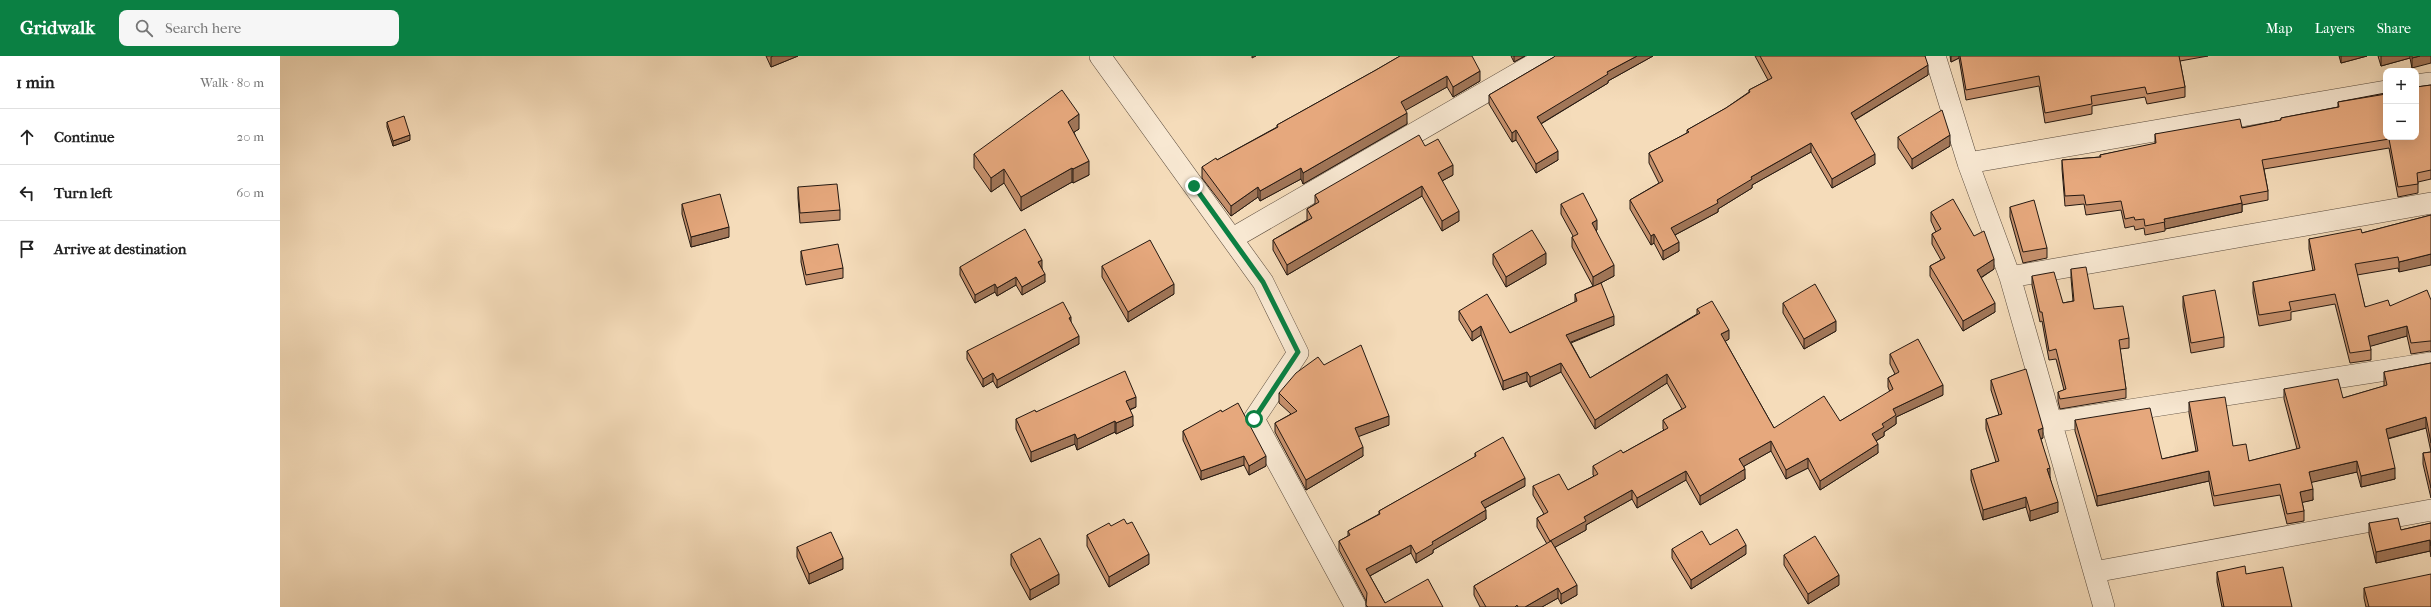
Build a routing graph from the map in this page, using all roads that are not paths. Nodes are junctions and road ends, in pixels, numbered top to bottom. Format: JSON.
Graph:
{"nodes":[{"id":1,"x":1100,"y":56,"type":"edge"},
{"id":2,"x":1548,"y":56,"type":"edge"},
{"id":3,"x":1935,"y":56,"type":"edge"},
{"id":4,"x":2431,"y":83,"type":"edge"},
{"id":5,"x":2419,"y":85,"type":"edge"},
{"id":6,"x":2383,"y":92,"type":"edge"},
{"id":7,"x":1968,"y":163,"type":"junction"},
{"id":8,"x":2431,"y":203,"type":"edge"},
{"id":9,"x":1232,"y":238,"type":"junction"},
{"id":10,"x":2010,"y":276,"type":"junction"},
{"id":11,"x":2431,"y":362,"type":"edge"},
{"id":12,"x":2052,"y":422,"type":"junction"},
{"id":13,"x":2431,"y":510,"type":"edge"},
{"id":14,"x":2094,"y":572,"type":"junction"},
{"id":15,"x":1356,"y":607,"type":"edge"},
{"id":16,"x":2104,"y":607,"type":"edge"}],
"edges":[{"from":1,"to":9,"type":"street"},
{"from":2,"to":9,"type":"street"},
{"from":3,"to":7,"type":"street"},
{"from":4,"to":5,"type":"street"},
{"from":6,"to":7,"type":"street"},
{"from":7,"to":10,"type":"street"},
{"from":8,"to":10,"type":"street"},
{"from":9,"to":15,"type":"street"},
{"from":10,"to":12,"type":"street"},
{"from":11,"to":12,"type":"street"},
{"from":12,"to":14,"type":"street"},
{"from":13,"to":14,"type":"street"},
{"from":14,"to":16,"type":"street"}]}
